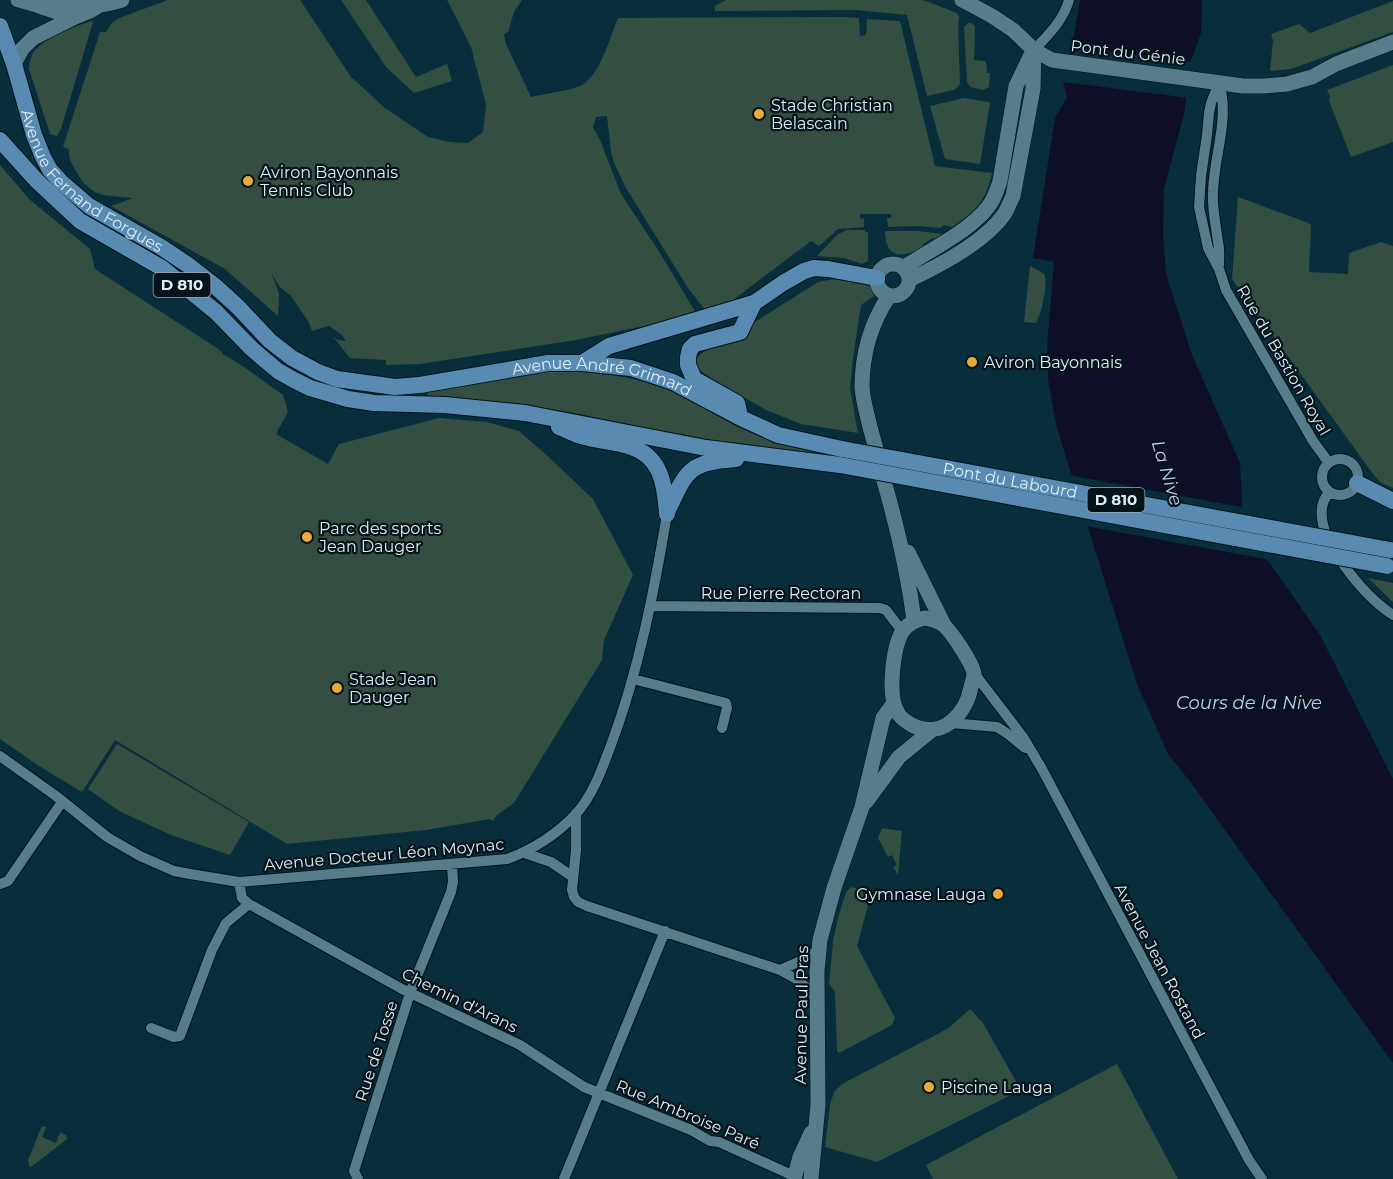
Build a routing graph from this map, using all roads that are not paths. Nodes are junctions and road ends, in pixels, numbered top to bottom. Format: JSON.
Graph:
{"nodes":[{"id":1,"x":18,"y":0,"type":"edge"},
{"id":2,"x":48,"y":0,"type":"edge"},
{"id":3,"x":122,"y":0,"type":"edge"},
{"id":4,"x":962,"y":0,"type":"edge"},
{"id":5,"x":1069,"y":0,"type":"edge"},
{"id":6,"x":100,"y":5,"type":"junction"},
{"id":7,"x":75,"y":17,"type":"junction"},
{"id":8,"x":0,"y":26,"type":"edge"},
{"id":9,"x":1393,"y":42,"type":"edge"},
{"id":10,"x":1034,"y":50,"type":"junction"},
{"id":11,"x":14,"y":64,"type":"junction"},
{"id":12,"x":1219,"y":83,"type":"junction"},
{"id":13,"x":0,"y":140,"type":"edge"},
{"id":14,"x":906,"y":274,"type":"junction"},
{"id":15,"x":877,"y":278,"type":"junction"},
{"id":16,"x":889,"y":296,"type":"junction"},
{"id":17,"x":754,"y":303,"type":"junction"},
{"id":18,"x":582,"y":363,"type":"junction"},
{"id":19,"x":349,"y":381,"type":"joint"},
{"id":20,"x":525,"y":413,"type":"junction"},
{"id":21,"x":741,"y":418,"type":"junction"},
{"id":22,"x":770,"y":456,"type":"junction"},
{"id":23,"x":841,"y":457,"type":"junction"},
{"id":24,"x":1329,"y":463,"type":"junction"},
{"id":25,"x":1357,"y":483,"type":"junction"},
{"id":26,"x":1330,"y":492,"type":"junction"},
{"id":27,"x":1393,"y":501,"type":"edge"},
{"id":28,"x":667,"y":514,"type":"junction"},
{"id":29,"x":896,"y":527,"type":"junction"},
{"id":30,"x":1391,"y":558,"type":"edge"},
{"id":31,"x":650,"y":606,"type":"junction"},
{"id":32,"x":1393,"y":615,"type":"edge"},
{"id":33,"x":914,"y":620,"type":"junction"},
{"id":34,"x":944,"y":625,"type":"junction"},
{"id":35,"x":902,"y":631,"type":"junction"},
{"id":36,"x":974,"y":674,"type":"junction"},
{"id":37,"x":633,"y":679,"type":"junction"},
{"id":38,"x":894,"y":703,"type":"junction"},
{"id":39,"x":951,"y":723,"type":"junction"},
{"id":40,"x":722,"y":728,"type":"dead end"},
{"id":41,"x":932,"y":730,"type":"junction"},
{"id":42,"x":0,"y":756,"type":"edge"},
{"id":43,"x":1033,"y":756,"type":"junction"},
{"id":44,"x":62,"y":802,"type":"junction"},
{"id":45,"x":862,"y":807,"type":"junction"},
{"id":46,"x":576,"y":813,"type":"junction"},
{"id":47,"x":524,"y":853,"type":"junction"},
{"id":48,"x":452,"y":864,"type":"junction"},
{"id":49,"x":573,"y":876,"type":"junction"},
{"id":50,"x":239,"y":882,"type":"junction"},
{"id":51,"x":0,"y":884,"type":"edge"},
{"id":52,"x":249,"y":904,"type":"junction"},
{"id":53,"x":665,"y":931,"type":"junction"},
{"id":54,"x":819,"y":950,"type":"junction"},
{"id":55,"x":780,"y":970,"type":"junction"},
{"id":56,"x":410,"y":993,"type":"junction"},
{"id":57,"x":817,"y":998,"type":"junction"},
{"id":58,"x":152,"y":1028,"type":"dead end"},
{"id":59,"x":599,"y":1094,"type":"junction"},
{"id":60,"x":816,"y":1122,"type":"junction"},
{"id":61,"x":794,"y":1178,"type":"edge"},
{"id":62,"x":358,"y":1179,"type":"edge"},
{"id":63,"x":564,"y":1179,"type":"edge"},
{"id":64,"x":810,"y":1179,"type":"edge"},
{"id":65,"x":1262,"y":1179,"type":"edge"}],
"edges":[{"from":1,"to":7,"type":"street"},
{"from":2,"to":6,"type":"street"},
{"from":3,"to":6,"type":"street"},
{"from":4,"to":10,"type":"street","name":"Pont du Génie"},
{"from":5,"to":10,"type":"street"},
{"from":6,"to":7,"type":"street"},
{"from":7,"to":11,"type":"street"},
{"from":8,"to":11,"type":"main road","name":"Avenue Fernand Forgues","number":"D 810"},
{"from":9,"to":12,"type":"street","name":"Pont du Génie"},
{"from":10,"to":12,"type":"street","name":"Pont du Génie"},
{"from":10,"to":14,"type":"street"},
{"from":11,"to":19,"type":"main road","name":"Avenue Fernand Forgues","number":"D 810"},
{"from":12,"to":24,"type":"street","name":"Rue du Bastion Royal"},
{"from":13,"to":20,"type":"main road","name":"Avenue Fernand Forgues","number":"D 810"},
{"from":14,"to":15,"type":"street"},
{"from":14,"to":16,"type":"street"},
{"from":15,"to":16,"type":"street"},
{"from":15,"to":17,"type":"main road"},
{"from":16,"to":29,"type":"street"},
{"from":17,"to":18,"type":"main road"},
{"from":17,"to":21,"type":"main road"},
{"from":18,"to":19,"type":"main road","name":"Avenue André Grimard","number":"D 810"},
{"from":18,"to":21,"type":"main road","name":"Avenue André Grimard","number":"D 810"},
{"from":20,"to":22,"type":"main road","number":"D 810"},
{"from":20,"to":28,"type":"main road"},
{"from":21,"to":23,"type":"main road","name":"Avenue André Grimard","number":"D 810"},
{"from":22,"to":23,"type":"main road","number":"D 810"},
{"from":22,"to":28,"type":"main road"},
{"from":23,"to":30,"type":"main road","name":"Pont du Labourd","number":"D 810","bridge":true},
{"from":24,"to":25,"type":"street"},
{"from":24,"to":26,"type":"street"},
{"from":25,"to":26,"type":"street"},
{"from":25,"to":27,"type":"main road"},
{"from":26,"to":32,"type":"street"},
{"from":28,"to":31,"type":"street","name":"Avenue Docteur Léon Moynac"},
{"from":29,"to":33,"type":"street"},
{"from":29,"to":34,"type":"street"},
{"from":31,"to":35,"type":"street","name":"Rue Pierre Rectoran"},
{"from":31,"to":37,"type":"street","name":"Avenue Docteur Léon Moynac"},
{"from":33,"to":34,"type":"street"},
{"from":33,"to":35,"type":"street"},
{"from":34,"to":36,"type":"street"},
{"from":35,"to":38,"type":"street"},
{"from":36,"to":39,"type":"street"},
{"from":36,"to":43,"type":"street","name":"Avenue Jean Rostand"},
{"from":37,"to":40,"type":"street"},
{"from":37,"to":46,"type":"street","name":"Avenue Docteur Léon Moynac"},
{"from":38,"to":41,"type":"street"},
{"from":38,"to":45,"type":"street","name":"Avenue Paul Pras"},
{"from":39,"to":41,"type":"street"},
{"from":39,"to":43,"type":"street","name":"Avenue Jean Rostand"},
{"from":41,"to":45,"type":"street","name":"Avenue Paul Pras"},
{"from":42,"to":44,"type":"street","name":"Avenue Docteur Léon Moynac"},
{"from":43,"to":65,"type":"street","name":"Avenue Jean Rostand"},
{"from":44,"to":50,"type":"street","name":"Avenue Docteur Léon Moynac"},
{"from":44,"to":51,"type":"street"},
{"from":45,"to":54,"type":"street","name":"Avenue Paul Pras"},
{"from":46,"to":47,"type":"street","name":"Avenue Docteur Léon Moynac"},
{"from":46,"to":49,"type":"street"},
{"from":47,"to":48,"type":"street","name":"Avenue Docteur Léon Moynac"},
{"from":47,"to":49,"type":"street"},
{"from":48,"to":50,"type":"street","name":"Avenue Docteur Léon Moynac"},
{"from":48,"to":56,"type":"street","name":"Rue de Tosse"},
{"from":49,"to":53,"type":"street"},
{"from":50,"to":52,"type":"street"},
{"from":52,"to":56,"type":"street","name":"Chemin d'Arans"},
{"from":52,"to":58,"type":"street"},
{"from":53,"to":55,"type":"street"},
{"from":53,"to":59,"type":"street","name":"Rue Ambroise Paré"},
{"from":54,"to":55,"type":"street"},
{"from":54,"to":57,"type":"street","name":"Avenue Paul Pras"},
{"from":55,"to":57,"type":"street"},
{"from":56,"to":59,"type":"street","name":"Chemin d'Arans"},
{"from":56,"to":62,"type":"street","name":"Rue de Tosse"},
{"from":57,"to":60,"type":"street","name":"Avenue Paul Pras"},
{"from":59,"to":61,"type":"street","name":"Rue Ambroise Paré"},
{"from":59,"to":63,"type":"street"},
{"from":60,"to":61,"type":"street","name":"Avenue Paul Pras"},
{"from":60,"to":64,"type":"street","name":"Avenue Paul Pras"}]}
